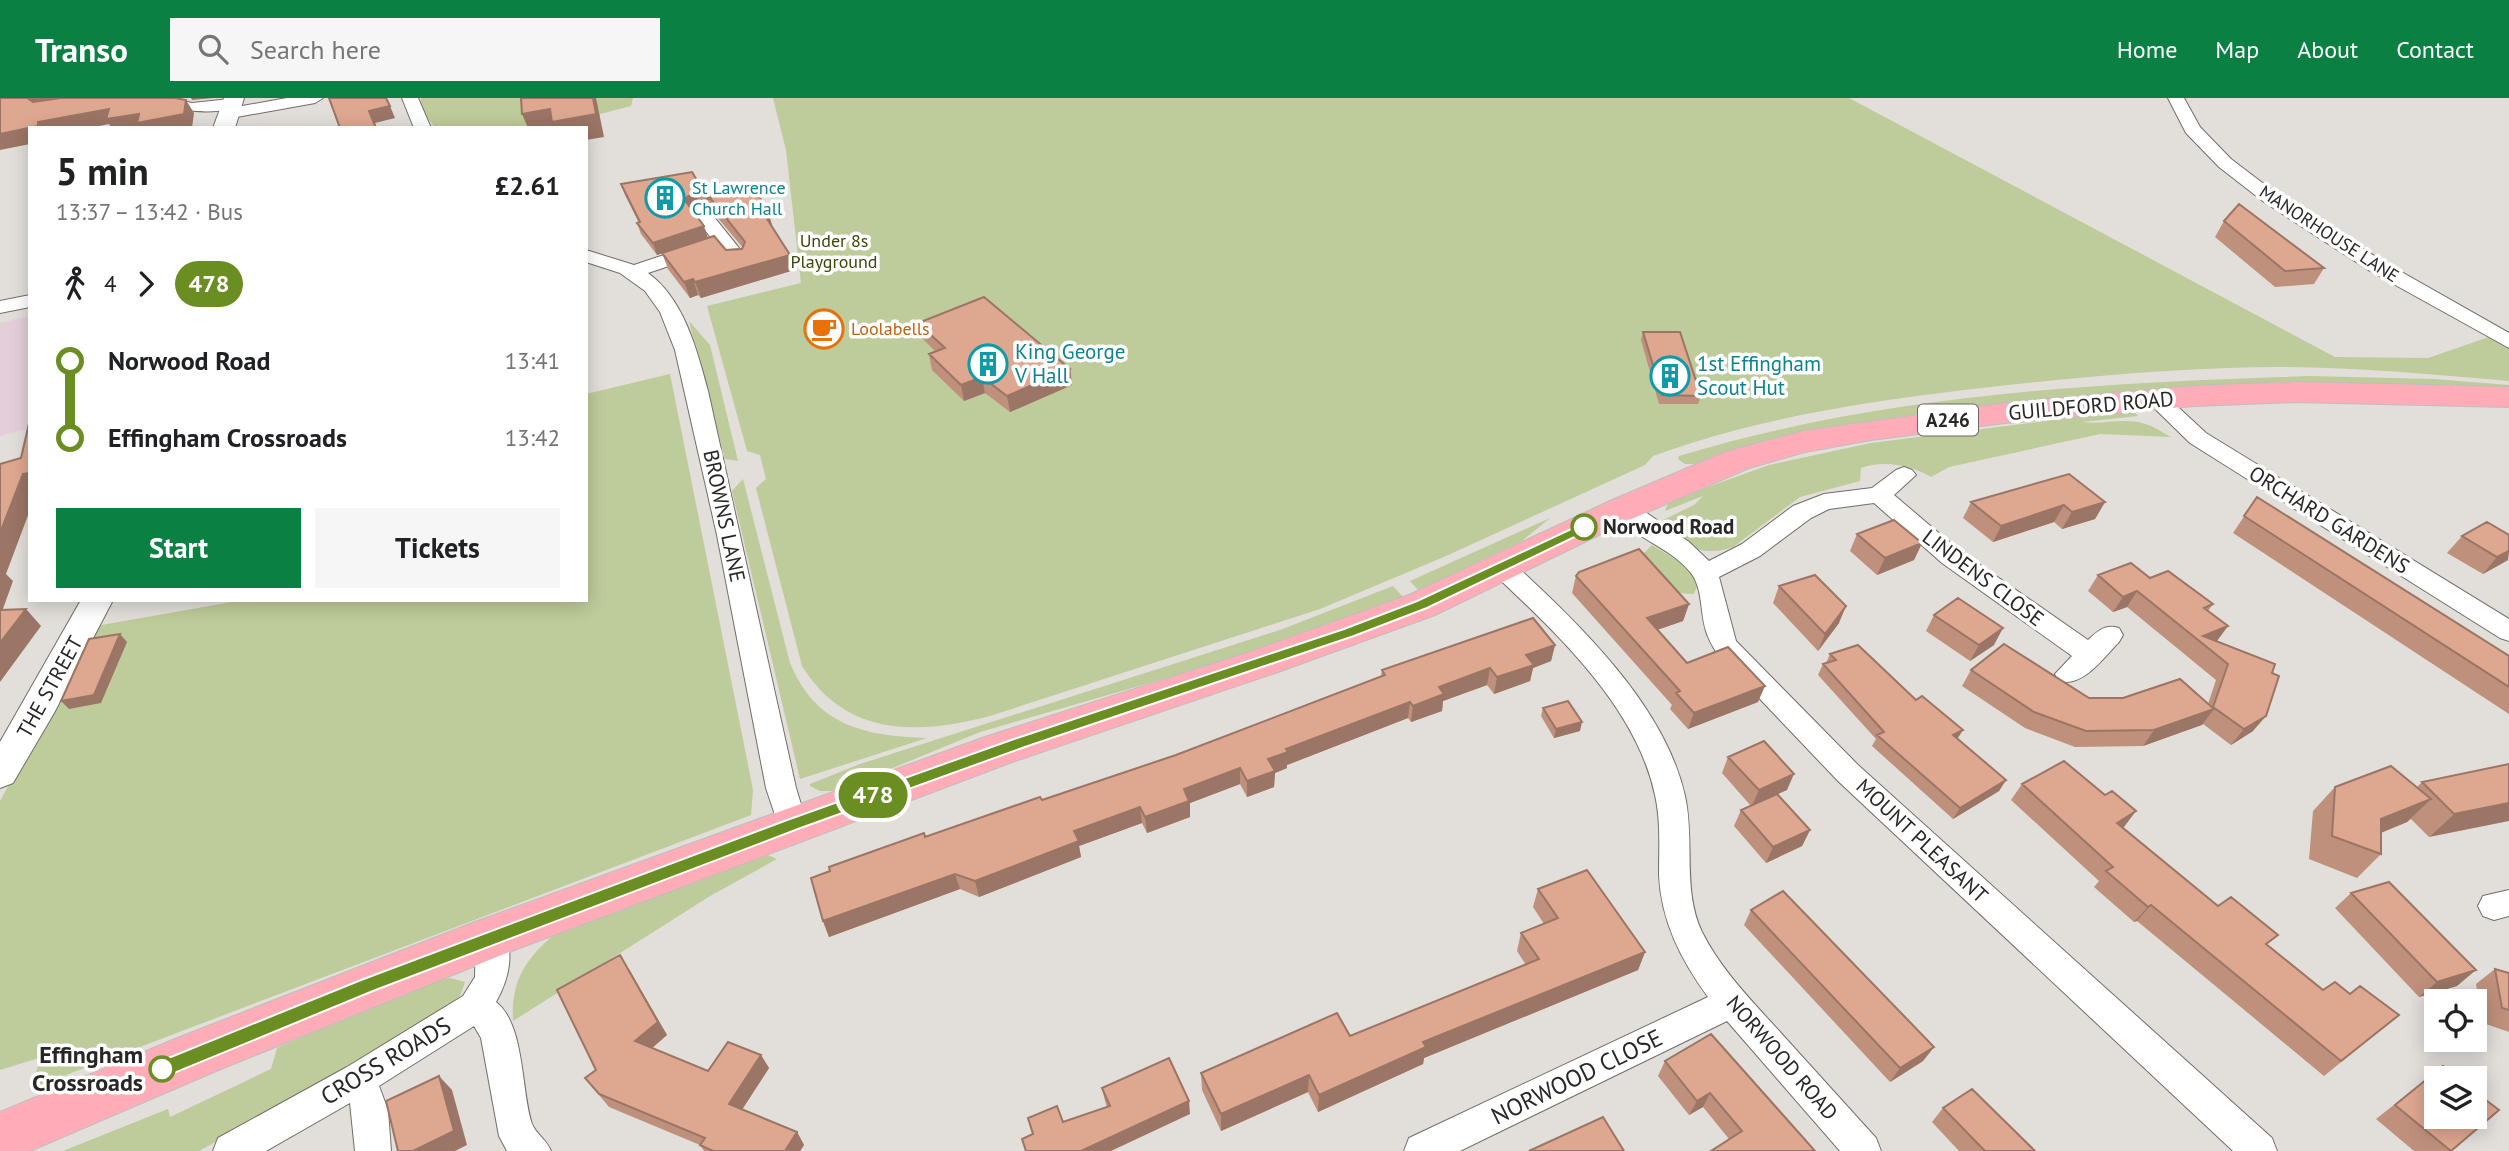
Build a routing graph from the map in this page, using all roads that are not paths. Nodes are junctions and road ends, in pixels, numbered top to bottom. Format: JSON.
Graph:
{"nodes":[{"id":1,"x":151,"y":98,"type":"edge"},
{"id":2,"x":315,"y":98,"type":"edge"},
{"id":3,"x":410,"y":98,"type":"edge"},
{"id":4,"x":2176,"y":98,"type":"edge"},
{"id":5,"x":231,"y":110,"type":"edge"},
{"id":6,"x":422,"y":126,"type":"edge"},
{"id":7,"x":699,"y":211,"type":"dead end"},
{"id":8,"x":722,"y":242,"type":"junction"},
{"id":9,"x":588,"y":257,"type":"edge"},
{"id":10,"x":738,"y":259,"type":"edge"},
{"id":11,"x":633,"y":272,"type":"junction"},
{"id":12,"x":28,"y":301,"type":"edge"},
{"id":13,"x":0,"y":307,"type":"edge"},
{"id":14,"x":2509,"y":342,"type":"edge"},
{"id":15,"x":2509,"y":397,"type":"edge"},
{"id":16,"x":2157,"y":400,"type":"junction"},
{"id":17,"x":1904,"y":475,"type":"dead end"},
{"id":18,"x":1879,"y":495,"type":"junction"},
{"id":19,"x":1623,"y":509,"type":"junction"},
{"id":20,"x":1502,"y":567,"type":"junction"},
{"id":21,"x":1704,"y":574,"type":"junction"},
{"id":22,"x":96,"y":602,"type":"edge"},
{"id":23,"x":2509,"y":631,"type":"edge"},
{"id":24,"x":2110,"y":635,"type":"dead end"},
{"id":25,"x":2090,"y":655,"type":"junction"},
{"id":26,"x":2069,"y":674,"type":"dead end"},
{"id":27,"x":0,"y":773,"type":"edge"},
{"id":28,"x":792,"y":824,"type":"junction"},
{"id":29,"x":492,"y":937,"type":"junction"},
{"id":30,"x":1732,"y":1002,"type":"junction"},
{"id":31,"x":475,"y":1007,"type":"junction"},
{"id":32,"x":359,"y":1079,"type":"junction"},
{"id":33,"x":0,"y":1138,"type":"edge"},
{"id":34,"x":231,"y":1151,"type":"edge"},
{"id":35,"x":373,"y":1151,"type":"edge"},
{"id":36,"x":533,"y":1151,"type":"edge"},
{"id":37,"x":1422,"y":1151,"type":"edge"},
{"id":38,"x":1863,"y":1151,"type":"edge"},
{"id":39,"x":2259,"y":1151,"type":"edge"}],
"edges":[{"from":1,"to":5,"type":"street"},
{"from":2,"to":5,"type":"street"},
{"from":3,"to":6,"type":"street"},
{"from":4,"to":14,"type":"street","name":"MANORHOUSE LANE"},
{"from":7,"to":8,"type":"street"},
{"from":8,"to":10,"type":"street"},
{"from":8,"to":11,"type":"street"},
{"from":9,"to":11,"type":"street","name":"BROWNS LANE"},
{"from":11,"to":28,"type":"street","name":"BROWNS LANE"},
{"from":12,"to":13,"type":"street"},
{"from":15,"to":16,"type":"main road","name":"GUILDFORD ROAD","number":"A246"},
{"from":16,"to":19,"type":"main road","name":"GUILDFORD ROAD","number":"A246"},
{"from":16,"to":23,"type":"street","name":"ORCHARD GARDENS"},
{"from":17,"to":18,"type":"street"},
{"from":18,"to":21,"type":"street"},
{"from":18,"to":25,"type":"street","name":"LINDENS CLOSE"},
{"from":19,"to":20,"type":"main road","name":"GUILDFORD ROAD","number":"A246"},
{"from":19,"to":21,"type":"street","name":"MOUNT PLEASANT"},
{"from":20,"to":28,"type":"main road","name":"GUILDFORD ROAD","number":"A246"},
{"from":20,"to":30,"type":"street","name":"NORWOOD ROAD"},
{"from":21,"to":39,"type":"street","name":"MOUNT PLEASANT"},
{"from":22,"to":27,"type":"street","name":"THE STREET"},
{"from":24,"to":25,"type":"street"},
{"from":25,"to":26,"type":"street"},
{"from":28,"to":29,"type":"main road","name":"GUILDFORD ROAD","number":"A246"},
{"from":29,"to":31,"type":"street","name":"CROSS ROADS"},
{"from":29,"to":33,"type":"main road","name":"GUILDFORD ROAD","number":"A246"},
{"from":30,"to":37,"type":"street","name":"NORWOOD CLOSE"},
{"from":30,"to":38,"type":"street","name":"NORWOOD ROAD"},
{"from":31,"to":32,"type":"street","name":"CROSS ROADS"},
{"from":31,"to":36,"type":"street"},
{"from":32,"to":34,"type":"street","name":"CROSS ROADS"},
{"from":32,"to":35,"type":"street"}]}
